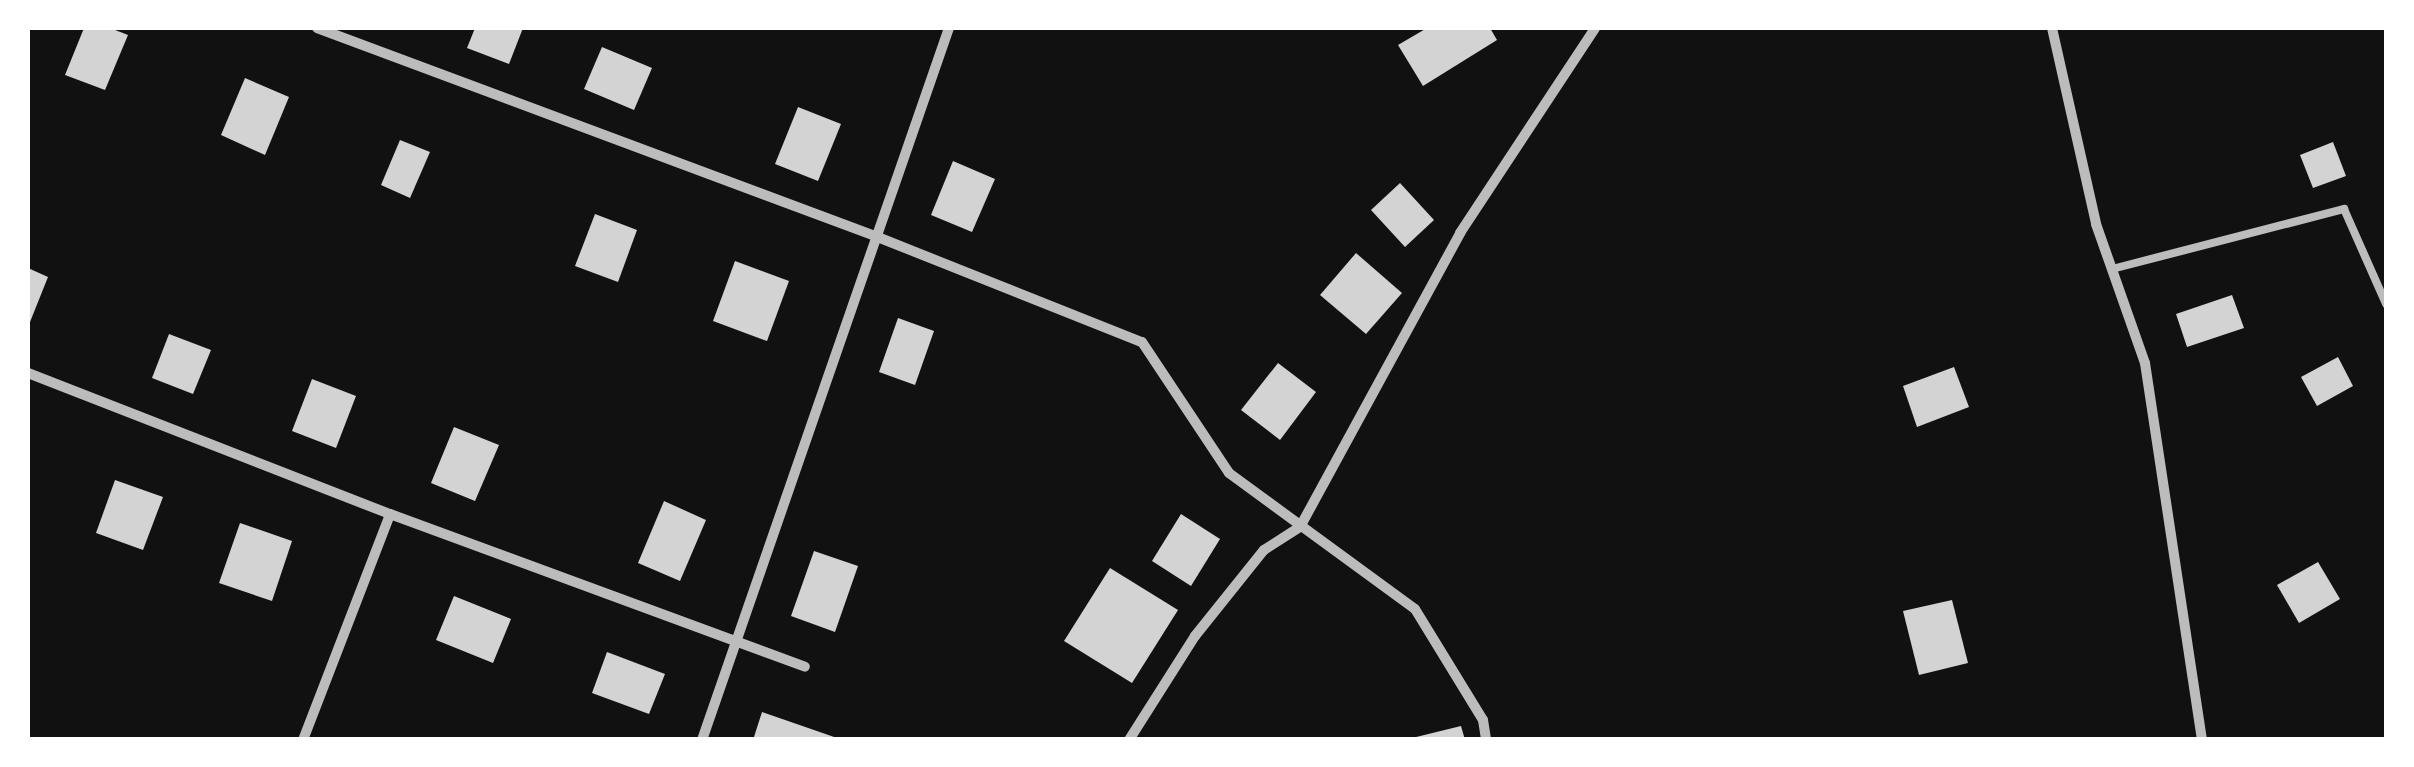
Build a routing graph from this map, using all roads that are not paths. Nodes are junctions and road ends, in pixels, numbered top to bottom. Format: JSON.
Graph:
{"nodes":[{"id":1,"x":316,"y":28,"type":"edge"},
{"id":2,"x":949,"y":28,"type":"edge"},
{"id":3,"x":1595,"y":28,"type":"edge"},
{"id":4,"x":2052,"y":28,"type":"edge"},
{"id":5,"x":875,"y":236,"type":"junction"},
{"id":6,"x":2112,"y":269,"type":"junction"},
{"id":7,"x":2386,"y":304,"type":"edge"},
{"id":8,"x":28,"y":372,"type":"edge"},
{"id":9,"x":390,"y":514,"type":"junction"},
{"id":10,"x":1300,"y":526,"type":"junction"},
{"id":11,"x":735,"y":642,"type":"junction"},
{"id":12,"x":805,"y":667,"type":"dead end"},
{"id":13,"x":303,"y":740,"type":"edge"},
{"id":14,"x":702,"y":740,"type":"edge"},
{"id":15,"x":1129,"y":740,"type":"edge"},
{"id":16,"x":1486,"y":740,"type":"edge"},
{"id":17,"x":2202,"y":740,"type":"edge"}],
"edges":[{"from":1,"to":5,"type":"street"},
{"from":2,"to":5,"type":"street"},
{"from":3,"to":10,"type":"street"},
{"from":4,"to":6,"type":"street"},
{"from":5,"to":10,"type":"street"},
{"from":5,"to":11,"type":"street"},
{"from":6,"to":7,"type":"lane"},
{"from":6,"to":17,"type":"street"},
{"from":8,"to":9,"type":"street"},
{"from":9,"to":11,"type":"street"},
{"from":9,"to":13,"type":"street"},
{"from":10,"to":15,"type":"street"},
{"from":10,"to":16,"type":"street"},
{"from":11,"to":12,"type":"street"},
{"from":11,"to":14,"type":"street"}]}
